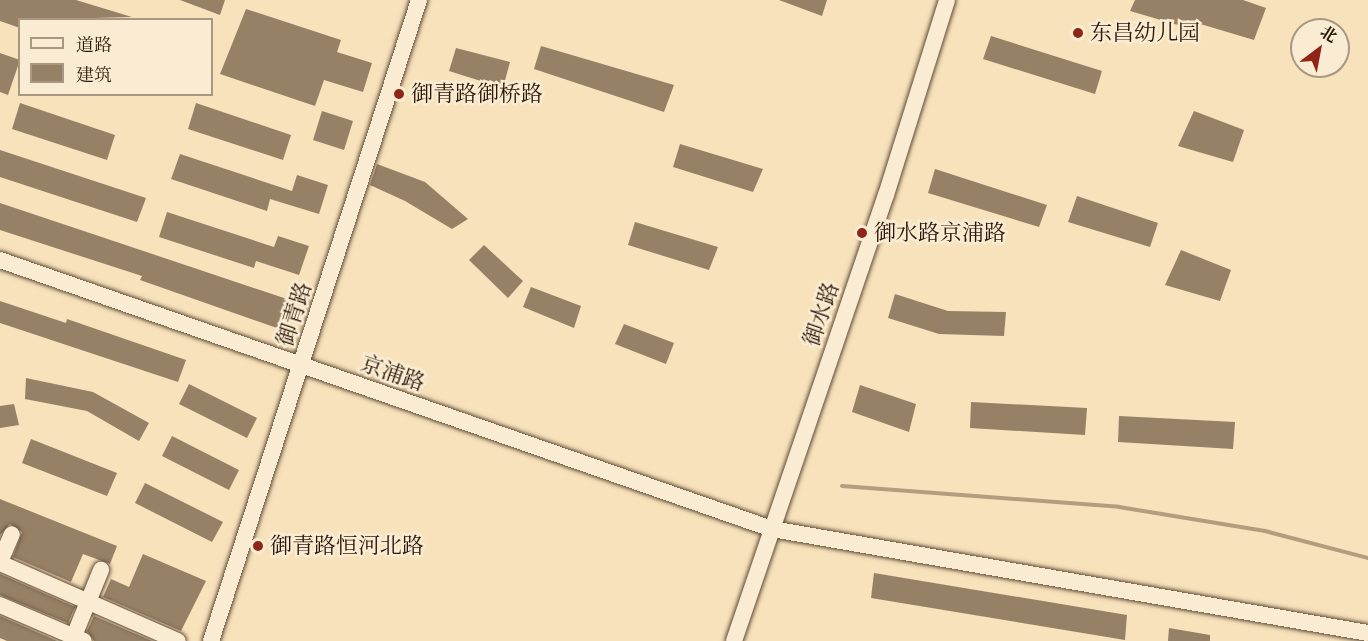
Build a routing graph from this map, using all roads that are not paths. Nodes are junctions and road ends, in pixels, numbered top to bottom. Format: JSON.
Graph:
{"nodes":[{"id":1,"x":419,"y":0,"type":"edge"},
{"id":2,"x":947,"y":0,"type":"edge"},
{"id":3,"x":0,"y":260,"type":"edge"},
{"id":4,"x":301,"y":364,"type":"junction"},
{"id":5,"x":772,"y":529,"type":"junction"},
{"id":6,"x":12,"y":534,"type":"dead end"},
{"id":7,"x":0,"y":563,"type":"edge"},
{"id":8,"x":101,"y":570,"type":"dead end"},
{"id":9,"x":89,"y":601,"type":"junction"},
{"id":10,"x":0,"y":605,"type":"edge"},
{"id":11,"x":1368,"y":633,"type":"edge"},
{"id":12,"x":77,"y":640,"type":"edge"},
{"id":13,"x":178,"y":641,"type":"edge"},
{"id":14,"x":211,"y":641,"type":"edge"},
{"id":15,"x":734,"y":641,"type":"edge"}],
"edges":[{"from":1,"to":4,"type":"street","name":"御青路"},
{"from":2,"to":5,"type":"street","name":"御水路"},
{"from":3,"to":4,"type":"street","name":"京浦路"},
{"from":4,"to":5,"type":"street","name":"京浦路"},
{"from":4,"to":14,"type":"street","name":"御青路"},
{"from":5,"to":11,"type":"street","name":"京浦路"},
{"from":5,"to":15,"type":"street","name":"御水路"},
{"from":6,"to":7,"type":"street"},
{"from":7,"to":9,"type":"street"},
{"from":8,"to":9,"type":"street"},
{"from":9,"to":12,"type":"street"},
{"from":9,"to":13,"type":"street"},
{"from":10,"to":12,"type":"street"}]}
